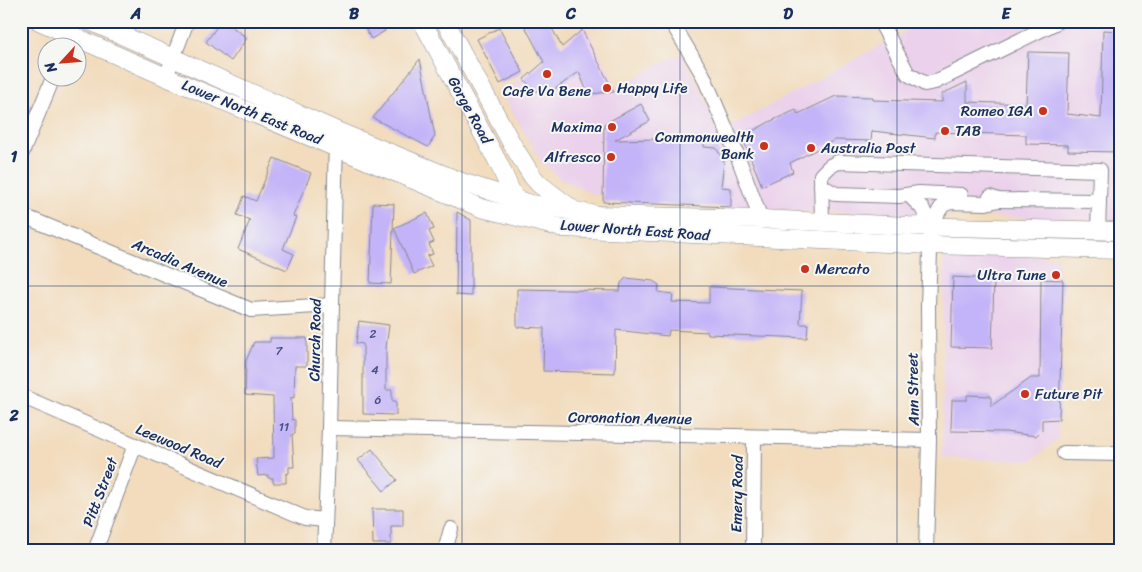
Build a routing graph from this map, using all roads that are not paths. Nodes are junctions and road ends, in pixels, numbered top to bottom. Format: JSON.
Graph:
{"nodes":[{"id":1,"x":39,"y":21,"type":"edge"},
{"id":2,"x":90,"y":21,"type":"edge"},
{"id":3,"x":187,"y":21,"type":"edge"},
{"id":4,"x":422,"y":21,"type":"edge"},
{"id":5,"x":445,"y":21,"type":"edge"},
{"id":6,"x":671,"y":21,"type":"edge"},
{"id":7,"x":880,"y":21,"type":"edge"},
{"id":8,"x":1059,"y":21,"type":"edge"},
{"id":9,"x":71,"y":35,"type":"edge"},
{"id":10,"x":173,"y":58,"type":"junction"},
{"id":11,"x":166,"y":77,"type":"junction"},
{"id":12,"x":49,"y":88,"type":"edge"},
{"id":13,"x":336,"y":139,"type":"junction"},
{"id":14,"x":512,"y":144,"type":"junction"},
{"id":15,"x":21,"y":155,"type":"edge"},
{"id":16,"x":821,"y":181,"type":"junction"},
{"id":17,"x":909,"y":195,"type":"junction"},
{"id":18,"x":998,"y":200,"type":"junction"},
{"id":19,"x":1099,"y":201,"type":"junction"},
{"id":20,"x":514,"y":208,"type":"junction"},
{"id":21,"x":574,"y":211,"type":"junction"},
{"id":22,"x":21,"y":214,"type":"edge"},
{"id":23,"x":761,"y":219,"type":"junction"},
{"id":24,"x":822,"y":222,"type":"junction"},
{"id":25,"x":931,"y":226,"type":"junction"},
{"id":26,"x":1098,"y":231,"type":"junction"},
{"id":27,"x":1121,"y":231,"type":"edge"},
{"id":28,"x":930,"y":245,"type":"junction"},
{"id":29,"x":1121,"y":250,"type":"edge"},
{"id":30,"x":332,"y":305,"type":"junction"},
{"id":31,"x":21,"y":396,"type":"edge"},
{"id":32,"x":329,"y":428,"type":"junction"},
{"id":33,"x":754,"y":437,"type":"junction"},
{"id":34,"x":929,"y":440,"type":"junction"},
{"id":35,"x":135,"y":445,"type":"junction"},
{"id":36,"x":1064,"y":453,"type":"dead end"},
{"id":37,"x":1121,"y":454,"type":"edge"},
{"id":38,"x":325,"y":520,"type":"junction"},
{"id":39,"x":451,"y":529,"type":"dead end"},
{"id":40,"x":95,"y":551,"type":"edge"},
{"id":41,"x":324,"y":551,"type":"edge"},
{"id":42,"x":445,"y":551,"type":"edge"},
{"id":43,"x":752,"y":551,"type":"edge"},
{"id":44,"x":926,"y":551,"type":"edge"}],
"edges":[{"from":1,"to":9,"type":"main road","name":"Lower North East Road"},
{"from":2,"to":10,"type":"main road","name":"Lower North East Road"},
{"from":3,"to":10,"type":"street"},
{"from":4,"to":20,"type":"main road","name":"Gorge Road"},
{"from":5,"to":14,"type":"main road","name":"Gorge Road"},
{"from":6,"to":23,"type":"street"},
{"from":7,"to":8,"type":"street"},
{"from":9,"to":11,"type":"main road","name":"Lower North East Road"},
{"from":10,"to":11,"type":"street"},
{"from":10,"to":13,"type":"main road","name":"Lower North East Road"},
{"from":11,"to":13,"type":"main road","name":"Lower North East Road"},
{"from":12,"to":15,"type":"street"},
{"from":13,"to":20,"type":"main road","name":"Lower North East Road"},
{"from":13,"to":30,"type":"street","name":"Church Road"},
{"from":14,"to":20,"type":"main road","name":"Gorge Road"},
{"from":14,"to":21,"type":"main road","name":"Gorge Road"},
{"from":16,"to":17,"type":"street"},
{"from":16,"to":19,"type":"street"},
{"from":16,"to":24,"type":"street"},
{"from":17,"to":18,"type":"street"},
{"from":17,"to":25,"type":"street"},
{"from":18,"to":19,"type":"street"},
{"from":18,"to":25,"type":"street"},
{"from":19,"to":26,"type":"street"},
{"from":20,"to":21,"type":"main road","name":"Lower North East Road"},
{"from":20,"to":28,"type":"main road","name":"Lower North East Road"},
{"from":21,"to":23,"type":"main road","name":"Lower North East Road"},
{"from":22,"to":30,"type":"street","name":"Arcadia Avenue"},
{"from":23,"to":24,"type":"main road","name":"Lower North East Road"},
{"from":24,"to":25,"type":"main road","name":"Lower North East Road"},
{"from":25,"to":26,"type":"main road","name":"Lower North East Road"},
{"from":25,"to":28,"type":"street","name":"Ann Street"},
{"from":26,"to":27,"type":"main road","name":"Lower North East Road"},
{"from":28,"to":29,"type":"main road","name":"Lower North East Road"},
{"from":28,"to":34,"type":"street","name":"Ann Street"},
{"from":30,"to":32,"type":"street","name":"Church Road"},
{"from":31,"to":35,"type":"street","name":"Leewood Road"},
{"from":32,"to":33,"type":"street","name":"Coronation Avenue"},
{"from":32,"to":38,"type":"street","name":"Church Road"},
{"from":33,"to":34,"type":"street","name":"Coronation Avenue"},
{"from":33,"to":43,"type":"street","name":"Emery Road"},
{"from":34,"to":44,"type":"street","name":"Ann Street"},
{"from":35,"to":38,"type":"street","name":"Leewood Road"},
{"from":35,"to":40,"type":"street","name":"Pitt Street"},
{"from":36,"to":37,"type":"street"},
{"from":38,"to":41,"type":"street","name":"Church Road"},
{"from":39,"to":42,"type":"street"}]}
